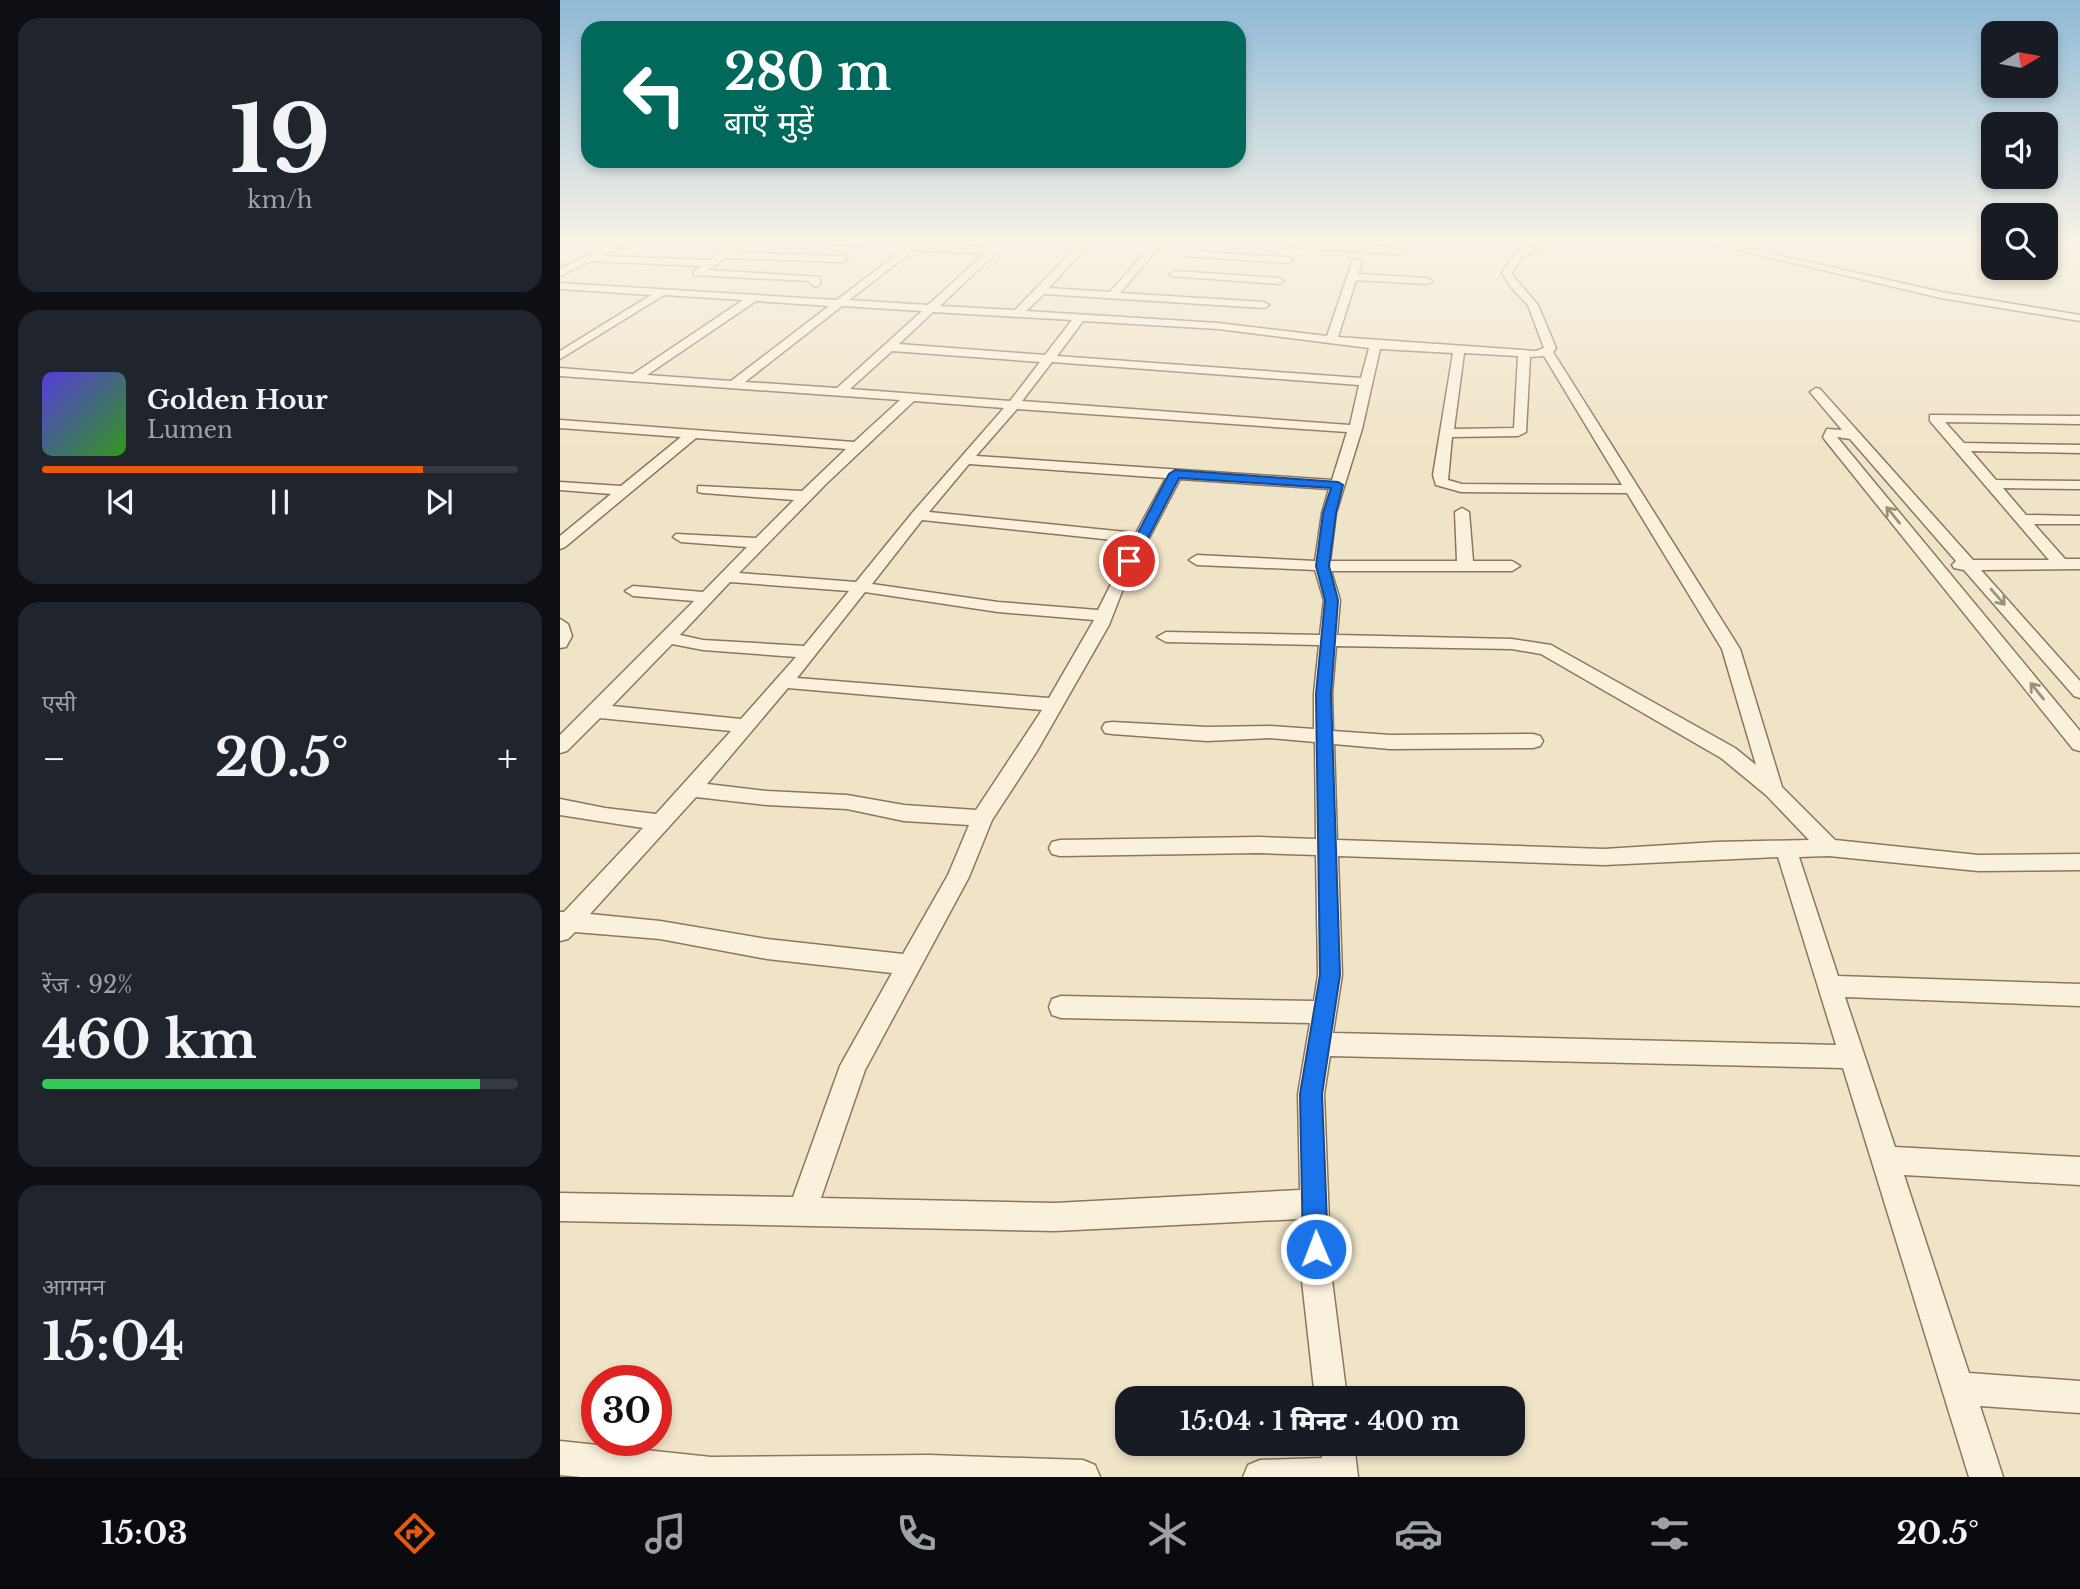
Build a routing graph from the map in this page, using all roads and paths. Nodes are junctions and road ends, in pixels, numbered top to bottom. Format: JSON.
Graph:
{"nodes":[{"id":1,"x":634,"y":310,"type":"edge"},
{"id":2,"x":736,"y":310,"type":"edge"},
{"id":3,"x":830,"y":310,"type":"edge"},
{"id":4,"x":927,"y":310,"type":"edge"},
{"id":5,"x":942,"y":310,"type":"edge"},
{"id":6,"x":1021,"y":310,"type":"edge"},
{"id":7,"x":1262,"y":310,"type":"edge"},
{"id":8,"x":1342,"y":310,"type":"edge"},
{"id":9,"x":1535,"y":310,"type":"edge"},
{"id":10,"x":2031,"y":310,"type":"edge"},
{"id":11,"x":1016,"y":315,"type":"junction"},
{"id":12,"x":2080,"y":318,"type":"edge"},
{"id":13,"x":1079,"y":319,"type":"junction"},
{"id":14,"x":1252,"y":329,"type":"junction"},
{"id":15,"x":1331,"y":340,"type":"junction"},
{"id":16,"x":1375,"y":345,"type":"junction"},
{"id":17,"x":890,"y":347,"type":"junction"},
{"id":18,"x":1459,"y":351,"type":"junction"},
{"id":19,"x":1547,"y":352,"type":"junction"},
{"id":20,"x":1524,"y":354,"type":"junction"},
{"id":21,"x":560,"y":356,"type":"edge"},
{"id":22,"x":1047,"y":359,"type":"junction"},
{"id":23,"x":560,"y":372,"type":"edge"},
{"id":24,"x":636,"y":377,"type":"junction"},
{"id":25,"x":1365,"y":382,"type":"junction"},
{"id":26,"x":733,"y":385,"type":"junction"},
{"id":27,"x":841,"y":391,"type":"junction"},
{"id":28,"x":1815,"y":392,"type":"dead end"},
{"id":29,"x":912,"y":396,"type":"junction"},
{"id":30,"x":1014,"y":404,"type":"junction"},
{"id":31,"x":2080,"y":420,"type":"edge"},
{"id":32,"x":560,"y":424,"type":"edge"},
{"id":33,"x":1355,"y":429,"type":"junction"},
{"id":34,"x":694,"y":433,"type":"junction"},
{"id":35,"x":1446,"y":433,"type":"junction"},
{"id":36,"x":1855,"y":436,"type":"junction"},
{"id":37,"x":857,"y":446,"type":"junction"},
{"id":38,"x":1960,"y":447,"type":"junction"},
{"id":39,"x":2080,"y":449,"type":"edge"},
{"id":40,"x":967,"y":460,"type":"junction"},
{"id":41,"x":1175,"y":474,"type":"junction"},
{"id":42,"x":1992,"y":484,"type":"junction"},
{"id":43,"x":1338,"y":485,"type":"junction"},
{"id":44,"x":2080,"y":485,"type":"edge"},
{"id":45,"x":560,"y":486,"type":"edge"},
{"id":46,"x":703,"y":489,"type":"dead end"},
{"id":47,"x":1631,"y":489,"type":"junction"},
{"id":48,"x":624,"y":491,"type":"junction"},
{"id":49,"x":806,"y":496,"type":"junction"},
{"id":50,"x":1462,"y":512,"type":"dead end"},
{"id":51,"x":918,"y":515,"type":"junction"},
{"id":52,"x":2022,"y":519,"type":"junction"},
{"id":53,"x":2080,"y":520,"type":"edge"},
{"id":54,"x":681,"y":537,"type":"dead end"},
{"id":55,"x":1141,"y":538,"type":"junction"},
{"id":56,"x":759,"y":542,"type":"junction"},
{"id":57,"x":560,"y":544,"type":"edge"},
{"id":58,"x":1196,"y":560,"type":"dead end"},
{"id":59,"x":1969,"y":564,"type":"junction"},
{"id":60,"x":2061,"y":564,"type":"junction"},
{"id":61,"x":2080,"y":564,"type":"edge"},
{"id":62,"x":1465,"y":565,"type":"junction"},
{"id":63,"x":1322,"y":566,"type":"junction"},
{"id":64,"x":1512,"y":566,"type":"dead end"},
{"id":65,"x":1935,"y":566,"type":"junction"},
{"id":66,"x":724,"y":577,"type":"junction"},
{"id":67,"x":862,"y":587,"type":"junction"},
{"id":68,"x":633,"y":591,"type":"dead end"},
{"id":69,"x":706,"y":597,"type":"junction"},
{"id":70,"x":1104,"y":616,"type":"junction"},
{"id":71,"x":560,"y":624,"type":"edge"},
{"id":72,"x":1166,"y":637,"type":"dead end"},
{"id":73,"x":669,"y":638,"type":"junction"},
{"id":74,"x":1328,"y":641,"type":"junction"},
{"id":75,"x":560,"y":643,"type":"edge"},
{"id":76,"x":809,"y":652,"type":"junction"},
{"id":77,"x":783,"y":682,"type":"junction"},
{"id":78,"x":2080,"y":692,"type":"edge"},
{"id":79,"x":1054,"y":705,"type":"junction"},
{"id":80,"x":597,"y":711,"type":"junction"},
{"id":81,"x":746,"y":726,"type":"junction"},
{"id":82,"x":1112,"y":728,"type":"dead end"},
{"id":83,"x":1324,"y":738,"type":"junction"},
{"id":84,"x":1533,"y":741,"type":"dead end"},
{"id":85,"x":2080,"y":744,"type":"edge"},
{"id":86,"x":560,"y":746,"type":"edge"},
{"id":87,"x":691,"y":789,"type":"junction"},
{"id":88,"x":1773,"y":790,"type":"junction"},
{"id":89,"x":560,"y":807,"type":"edge"},
{"id":90,"x":982,"y":818,"type":"junction"},
{"id":91,"x":660,"y":822,"type":"junction"},
{"id":92,"x":1060,"y":848,"type":"dead end"},
{"id":93,"x":1326,"y":848,"type":"junction"},
{"id":94,"x":1829,"y":848,"type":"junction"},
{"id":95,"x":1786,"y":849,"type":"junction"},
{"id":96,"x":2080,"y":862,"type":"edge"},
{"id":97,"x":563,"y":925,"type":"edge"},
{"id":98,"x":911,"y":965,"type":"junction"},
{"id":99,"x":1829,"y":986,"type":"junction"},
{"id":100,"x":2080,"y":995,"type":"edge"},
{"id":101,"x":1061,"y":1007,"type":"dead end"},
{"id":102,"x":1324,"y":1012,"type":"junction"},
{"id":103,"x":1319,"y":1044,"type":"junction"},
{"id":104,"x":1852,"y":1057,"type":"junction"},
{"id":105,"x":1884,"y":1160,"type":"junction"},
{"id":106,"x":2080,"y":1171,"type":"edge"},
{"id":107,"x":1315,"y":1204,"type":"junction"},
{"id":108,"x":560,"y":1207,"type":"edge"},
{"id":109,"x":802,"y":1213,"type":"junction"},
{"id":110,"x":1330,"y":1386,"type":"edge"},
{"id":111,"x":1958,"y":1388,"type":"junction"},
{"id":112,"x":2080,"y":1397,"type":"edge"},
{"id":113,"x":560,"y":1458,"type":"edge"},
{"id":114,"x":1339,"y":1465,"type":"edge"},
{"id":115,"x":1083,"y":1477,"type":"edge"},
{"id":116,"x":1260,"y":1477,"type":"edge"},
{"id":117,"x":1986,"y":1477,"type":"edge"}],
"edges":[{"from":1,"to":21,"type":"street"},
{"from":2,"to":24,"type":"street"},
{"from":3,"to":26,"type":"street"},
{"from":4,"to":17,"type":"street"},
{"from":5,"to":11,"type":"street"},
{"from":6,"to":11,"type":"street"},
{"from":7,"to":14,"type":"street"},
{"from":8,"to":15,"type":"street"},
{"from":9,"to":19,"type":"street"},
{"from":10,"to":12,"type":"street"},
{"from":11,"to":13,"type":"street"},
{"from":13,"to":14,"type":"street"},
{"from":13,"to":22,"type":"street"},
{"from":14,"to":15,"type":"street"},
{"from":15,"to":16,"type":"street"},
{"from":16,"to":18,"type":"street"},
{"from":16,"to":25,"type":"street"},
{"from":17,"to":22,"type":"street"},
{"from":17,"to":27,"type":"street"},
{"from":18,"to":20,"type":"street"},
{"from":18,"to":35,"type":"street"},
{"from":19,"to":20,"type":"street"},
{"from":19,"to":47,"type":"street"},
{"from":20,"to":35,"type":"street"},
{"from":22,"to":25,"type":"street"},
{"from":22,"to":30,"type":"street"},
{"from":23,"to":24,"type":"street"},
{"from":24,"to":26,"type":"street"},
{"from":25,"to":33,"type":"street"},
{"from":26,"to":27,"type":"street"},
{"from":27,"to":29,"type":"street"},
{"from":28,"to":36,"type":"street"},
{"from":29,"to":30,"type":"street"},
{"from":29,"to":37,"type":"street"},
{"from":30,"to":33,"type":"street"},
{"from":30,"to":40,"type":"street"},
{"from":31,"to":38,"type":"street"},
{"from":32,"to":34,"type":"street"},
{"from":33,"to":43,"type":"street"},
{"from":34,"to":37,"type":"street"},
{"from":34,"to":48,"type":"street"},
{"from":35,"to":47,"type":"street"},
{"from":36,"to":59,"type":"street"},
{"from":65,"to":36,"type":"street","one_way":true},
{"from":37,"to":49,"type":"street"},
{"from":38,"to":39,"type":"street"},
{"from":38,"to":42,"type":"street"},
{"from":40,"to":41,"type":"street"},
{"from":40,"to":51,"type":"street"},
{"from":41,"to":43,"type":"street"},
{"from":41,"to":55,"type":"street"},
{"from":42,"to":44,"type":"street"},
{"from":42,"to":52,"type":"street"},
{"from":43,"to":63,"type":"street"},
{"from":45,"to":48,"type":"street"},
{"from":46,"to":49,"type":"street"},
{"from":47,"to":88,"type":"street"},
{"from":48,"to":57,"type":"street"},
{"from":49,"to":56,"type":"street"},
{"from":50,"to":62,"type":"street"},
{"from":51,"to":55,"type":"street"},
{"from":51,"to":67,"type":"street"},
{"from":52,"to":53,"type":"street"},
{"from":52,"to":60,"type":"street"},
{"from":54,"to":56,"type":"street"},
{"from":55,"to":70,"type":"street"},
{"from":56,"to":66,"type":"street"},
{"from":58,"to":63,"type":"street"},
{"from":59,"to":60,"type":"street"},
{"from":59,"to":65,"type":"street"},
{"from":59,"to":78,"type":"street","one_way":true},
{"from":60,"to":61,"type":"street"},
{"from":62,"to":63,"type":"street"},
{"from":62,"to":64,"type":"street"},
{"from":63,"to":74,"type":"street"},
{"from":85,"to":65,"type":"street","one_way":true},
{"from":66,"to":67,"type":"street"},
{"from":66,"to":69,"type":"street"},
{"from":67,"to":70,"type":"street"},
{"from":67,"to":76,"type":"street"},
{"from":68,"to":69,"type":"street"},
{"from":69,"to":73,"type":"street"},
{"from":70,"to":79,"type":"street"},
{"from":71,"to":75,"type":"street"},
{"from":72,"to":74,"type":"street"},
{"from":73,"to":76,"type":"street"},
{"from":73,"to":80,"type":"street"},
{"from":74,"to":83,"type":"street"},
{"from":74,"to":88,"type":"street"},
{"from":76,"to":77,"type":"street"},
{"from":77,"to":79,"type":"street"},
{"from":77,"to":81,"type":"street"},
{"from":79,"to":90,"type":"street"},
{"from":80,"to":81,"type":"street"},
{"from":80,"to":86,"type":"street"},
{"from":81,"to":87,"type":"street"},
{"from":82,"to":83,"type":"street"},
{"from":83,"to":84,"type":"street"},
{"from":83,"to":93,"type":"street"},
{"from":87,"to":90,"type":"street"},
{"from":87,"to":91,"type":"street"},
{"from":88,"to":94,"type":"street"},
{"from":89,"to":91,"type":"street"},
{"from":90,"to":98,"type":"street"},
{"from":91,"to":97,"type":"street"},
{"from":92,"to":93,"type":"street"},
{"from":93,"to":95,"type":"street"},
{"from":93,"to":102,"type":"street"},
{"from":94,"to":95,"type":"street"},
{"from":94,"to":96,"type":"street"},
{"from":95,"to":99,"type":"street"},
{"from":97,"to":98,"type":"street"},
{"from":98,"to":109,"type":"street"},
{"from":99,"to":100,"type":"street"},
{"from":99,"to":104,"type":"street"},
{"from":101,"to":102,"type":"street"},
{"from":102,"to":103,"type":"street"},
{"from":103,"to":104,"type":"street"},
{"from":103,"to":107,"type":"street"},
{"from":104,"to":105,"type":"street"},
{"from":105,"to":106,"type":"street"},
{"from":105,"to":111,"type":"street"},
{"from":107,"to":109,"type":"street"},
{"from":107,"to":110,"type":"street"},
{"from":108,"to":109,"type":"street"},
{"from":111,"to":112,"type":"street"},
{"from":111,"to":117,"type":"street"},
{"from":113,"to":115,"type":"street"},
{"from":114,"to":116,"type":"street"}]}
